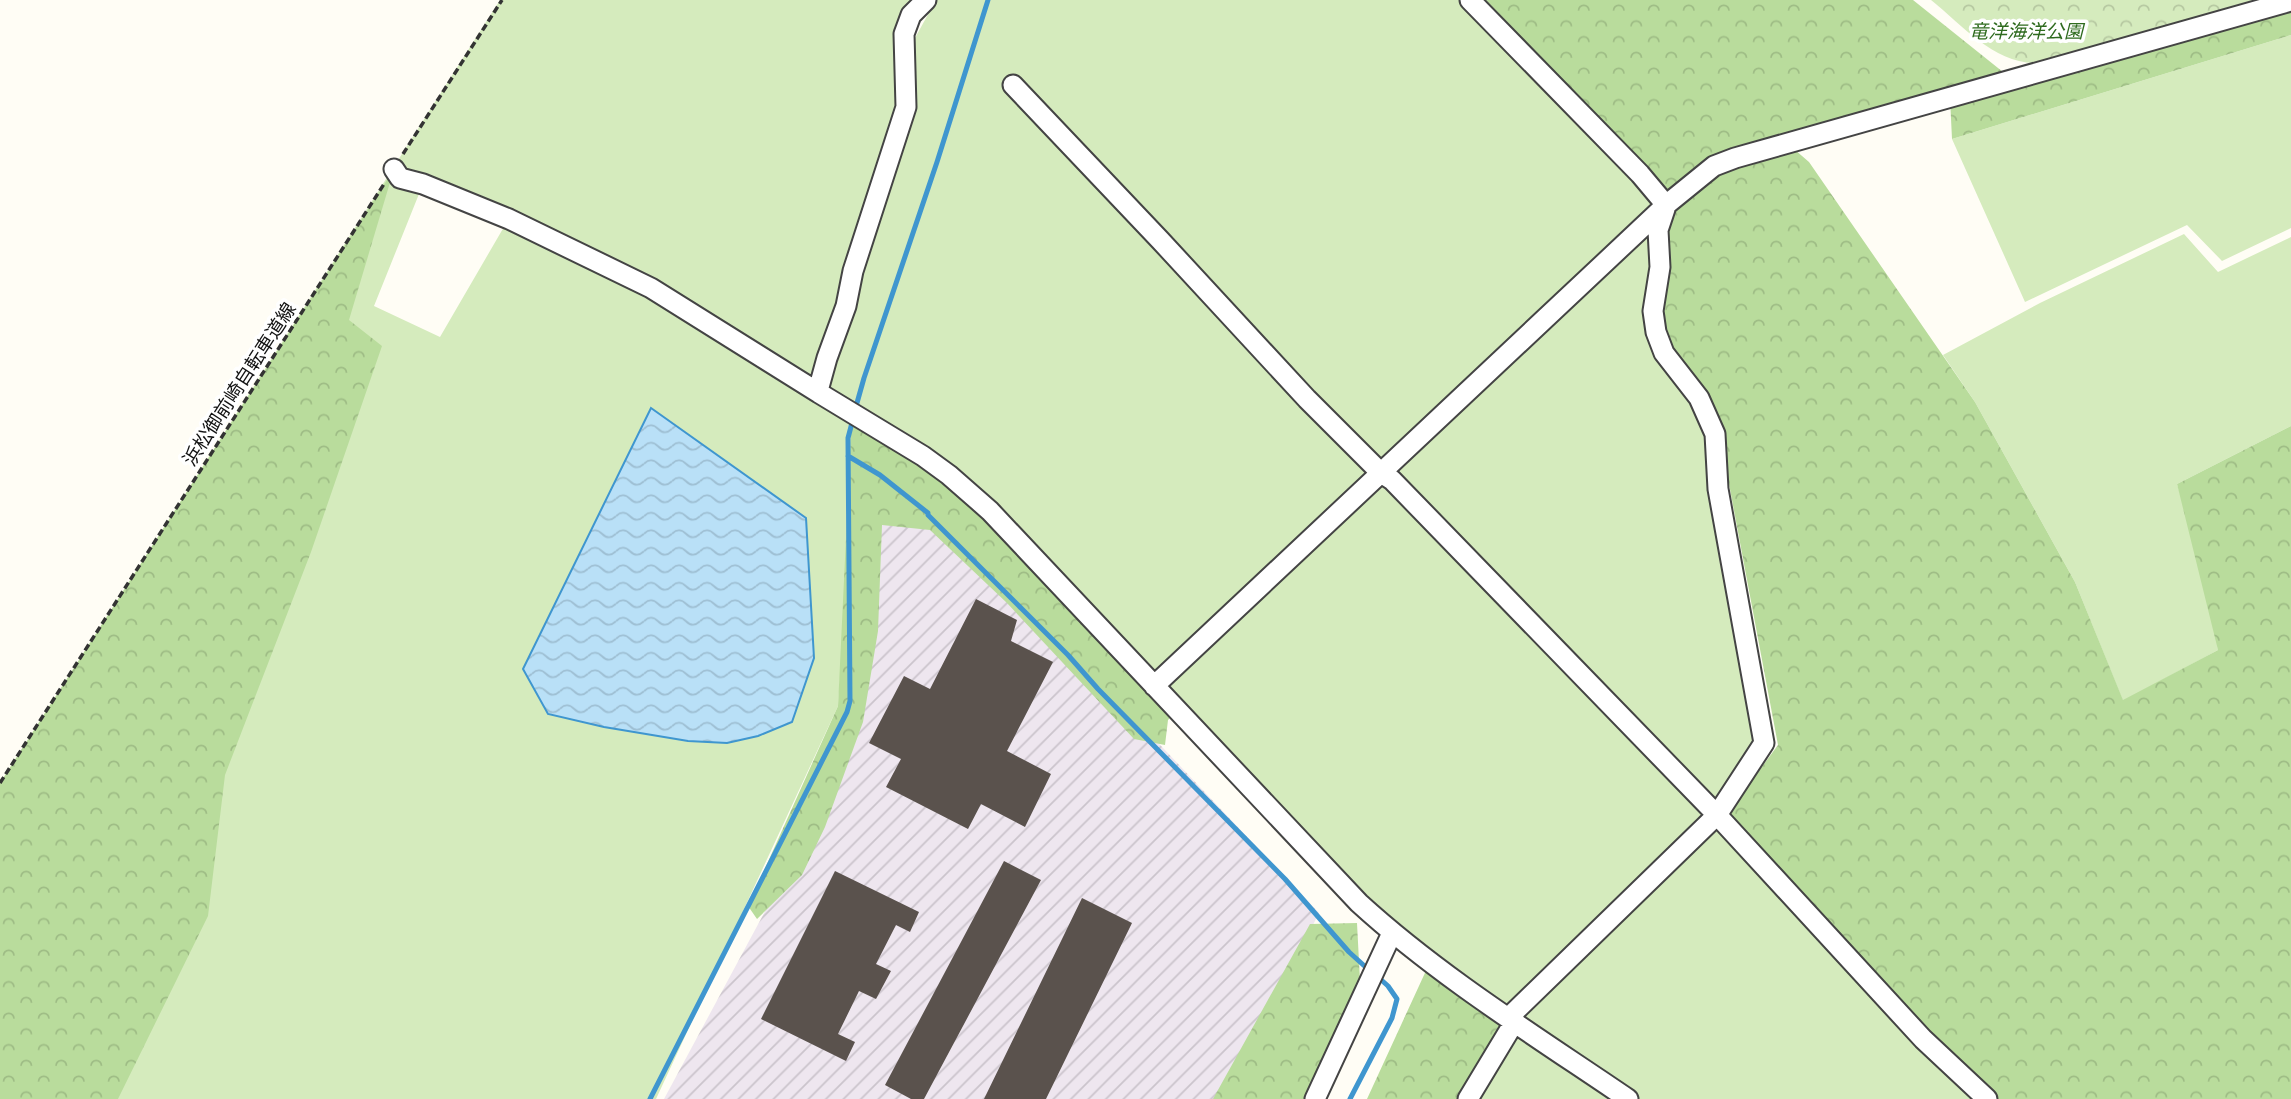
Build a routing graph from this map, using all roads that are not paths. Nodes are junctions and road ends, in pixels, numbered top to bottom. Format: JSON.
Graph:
{"nodes":[{"id":1,"x":926,"y":0,"type":"edge"},
{"id":2,"x":1470,"y":0,"type":"edge"},
{"id":3,"x":2291,"y":1,"type":"edge"},
{"id":4,"x":1013,"y":85,"type":"dead end"},
{"id":5,"x":394,"y":169,"type":"road end"},
{"id":6,"x":1667,"y":205,"type":"junction"},
{"id":7,"x":819,"y":393,"type":"junction"},
{"id":8,"x":1381,"y":473,"type":"junction"},
{"id":9,"x":1154,"y":686,"type":"junction"},
{"id":10,"x":1717,"y":815,"type":"junction"},
{"id":11,"x":1392,"y":933,"type":"junction"},
{"id":12,"x":1512,"y":1019,"type":"junction"},
{"id":13,"x":1315,"y":1099,"type":"edge"},
{"id":14,"x":1468,"y":1099,"type":"edge"},
{"id":15,"x":1628,"y":1099,"type":"edge"},
{"id":16,"x":1987,"y":1099,"type":"edge"}],
"edges":[{"from":1,"to":7,"type":"street"},
{"from":2,"to":6,"type":"street"},
{"from":3,"to":6,"type":"street"},
{"from":4,"to":8,"type":"street"},
{"from":5,"to":7,"type":"street"},
{"from":6,"to":8,"type":"street"},
{"from":6,"to":10,"type":"street"},
{"from":7,"to":9,"type":"street"},
{"from":8,"to":9,"type":"street"},
{"from":8,"to":10,"type":"street"},
{"from":9,"to":11,"type":"street"},
{"from":10,"to":12,"type":"street"},
{"from":10,"to":16,"type":"street"},
{"from":11,"to":12,"type":"street"},
{"from":11,"to":13,"type":"street"},
{"from":12,"to":14,"type":"street"},
{"from":12,"to":15,"type":"street"}]}
